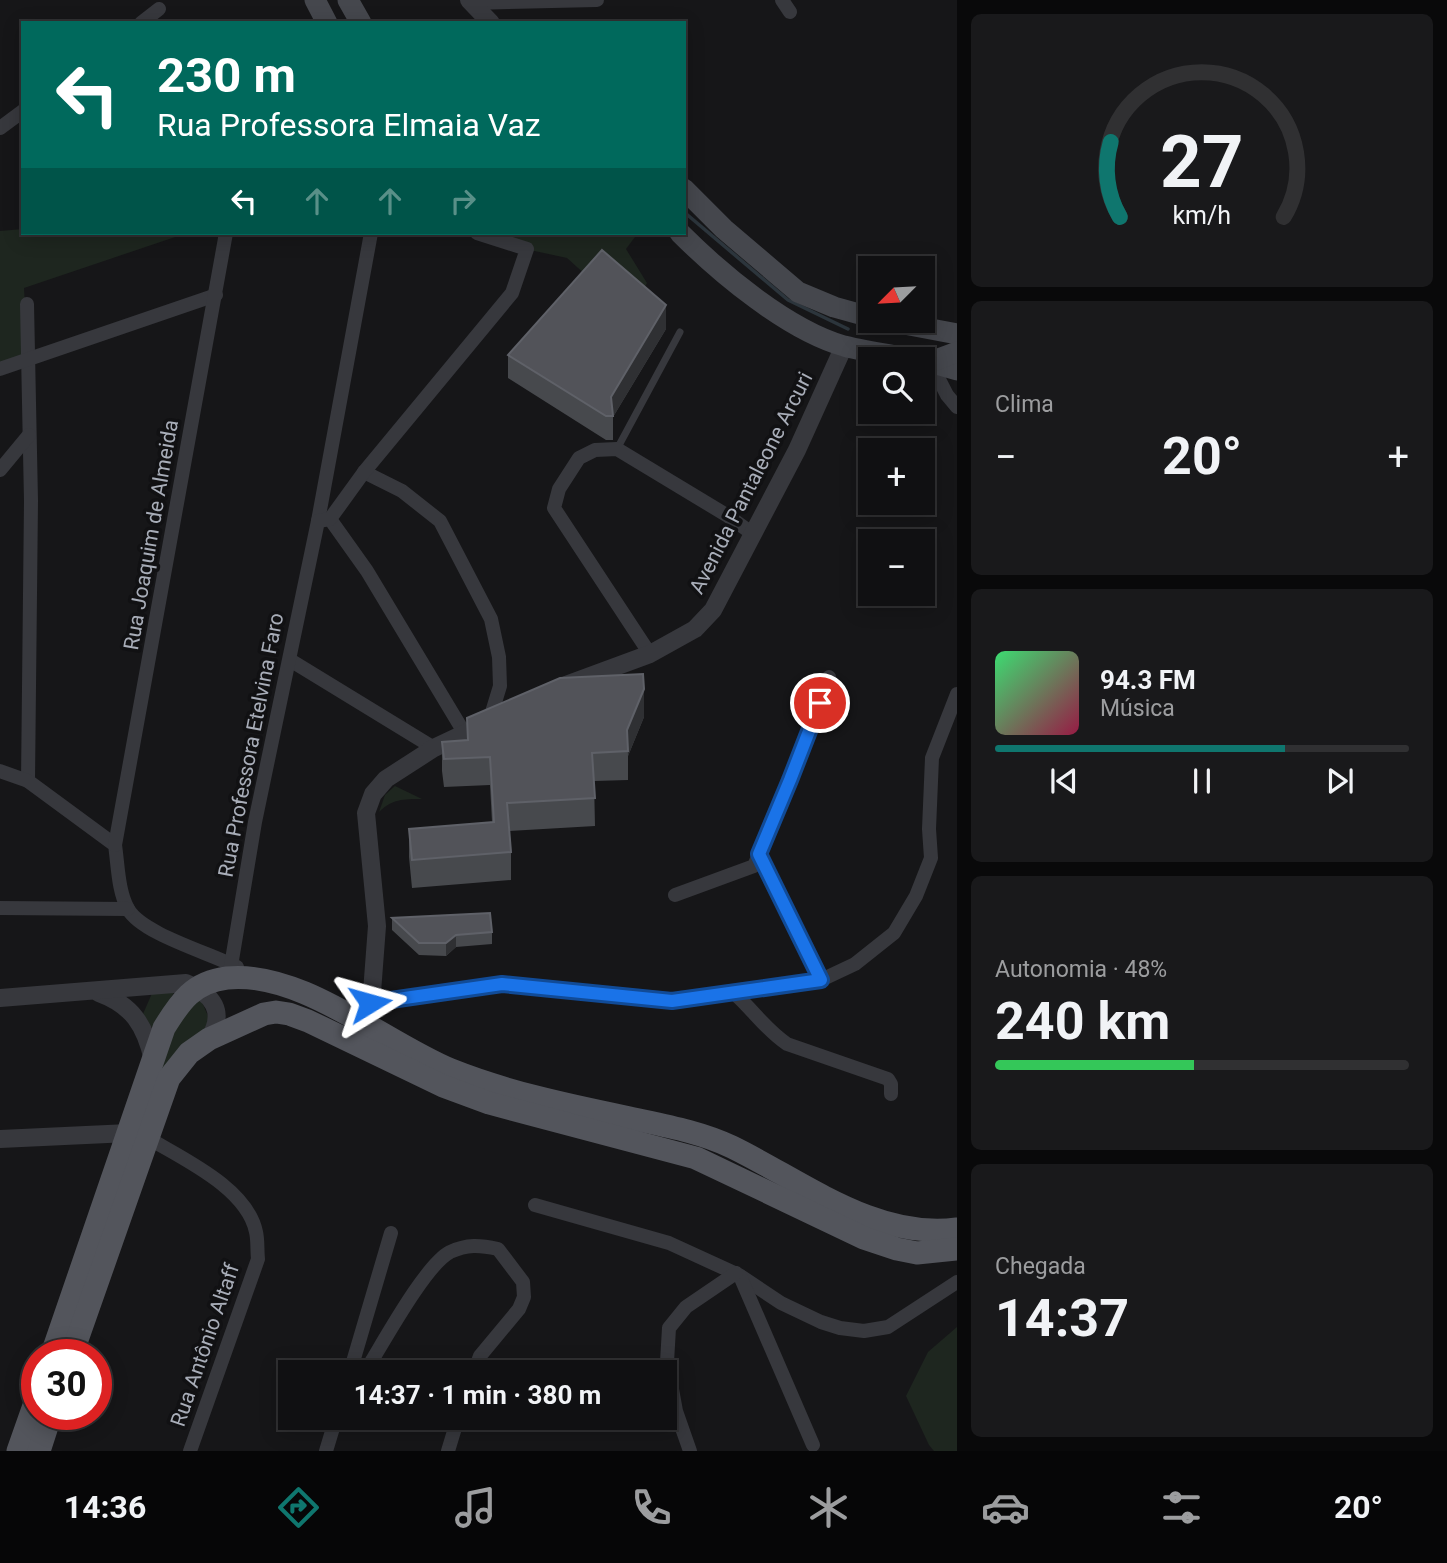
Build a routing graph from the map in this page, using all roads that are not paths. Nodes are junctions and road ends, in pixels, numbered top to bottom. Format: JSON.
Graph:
{"nodes":[{"id":1,"x":315,"y":0,"type":"edge"},
{"id":2,"x":348,"y":0,"type":"edge"},
{"id":3,"x":597,"y":0,"type":"edge"},
{"id":4,"x":470,"y":2,"type":"edge"},
{"id":5,"x":159,"y":9,"type":"dead end"},
{"id":6,"x":144,"y":21,"type":"edge"},
{"id":7,"x":326,"y":21,"type":"edge"},
{"id":8,"x":360,"y":21,"type":"edge"},
{"id":9,"x":489,"y":21,"type":"edge"},
{"id":10,"x":21,"y":112,"type":"edge"},
{"id":11,"x":0,"y":128,"type":"edge"},
{"id":12,"x":686,"y":191,"type":"edge"},
{"id":13,"x":226,"y":235,"type":"edge"},
{"id":14,"x":371,"y":235,"type":"edge"},
{"id":15,"x":484,"y":235,"type":"edge"},
{"id":16,"x":682,"y":235,"type":"edge"},
{"id":17,"x":216,"y":295,"type":"junction"},
{"id":18,"x":27,"y":304,"type":"dead end"},
{"id":19,"x":858,"y":314,"type":"edge"},
{"id":20,"x":935,"y":330,"type":"edge"},
{"id":21,"x":858,"y":331,"type":"edge"},
{"id":22,"x":680,"y":332,"type":"dead end"},
{"id":23,"x":957,"y":334,"type":"edge"},
{"id":24,"x":844,"y":346,"type":"junction"},
{"id":25,"x":858,"y":349,"type":"edge"},
{"id":26,"x":957,"y":352,"type":"edge"},
{"id":27,"x":935,"y":357,"type":"edge"},
{"id":28,"x":28,"y":361,"type":"junction"},
{"id":29,"x":935,"y":364,"type":"edge"},
{"id":30,"x":0,"y":369,"type":"edge"},
{"id":31,"x":957,"y":370,"type":"edge"},
{"id":32,"x":935,"y":378,"type":"edge"},
{"id":33,"x":957,"y":407,"type":"edge"},
{"id":34,"x":29,"y":435,"type":"junction"},
{"id":35,"x":617,"y":449,"type":"junction"},
{"id":36,"x":0,"y":470,"type":"edge"},
{"id":37,"x":364,"y":472,"type":"junction"},
{"id":38,"x":324,"y":520,"type":"junction"},
{"id":39,"x":753,"y":534,"type":"junction"},
{"id":40,"x":650,"y":654,"type":"junction"},
{"id":41,"x":290,"y":660,"type":"junction"},
{"id":42,"x":830,"y":677,"type":"dead end"},
{"id":43,"x":957,"y":694,"type":"edge"},
{"id":44,"x":546,"y":695,"type":"edge"},
{"id":45,"x":512,"y":711,"type":"edge"},
{"id":46,"x":489,"y":722,"type":"junction"},
{"id":47,"x":465,"y":734,"type":"junction"},
{"id":48,"x":434,"y":748,"type":"junction"},
{"id":49,"x":0,"y":771,"type":"edge"},
{"id":50,"x":27,"y":781,"type":"junction"},
{"id":51,"x":115,"y":845,"type":"junction"},
{"id":52,"x":759,"y":854,"type":"junction"},
{"id":53,"x":674,"y":895,"type":"dead end"},
{"id":54,"x":0,"y":908,"type":"edge"},
{"id":55,"x":128,"y":909,"type":"junction"},
{"id":56,"x":230,"y":971,"type":"junction"},
{"id":57,"x":821,"y":980,"type":"junction"},
{"id":58,"x":198,"y":988,"type":"junction"},
{"id":59,"x":96,"y":991,"type":"junction"},
{"id":60,"x":735,"y":994,"type":"junction"},
{"id":61,"x":0,"y":999,"type":"edge"},
{"id":62,"x":365,"y":1012,"type":"junction"},
{"id":63,"x":216,"y":1036,"type":"junction"},
{"id":64,"x":153,"y":1060,"type":"junction"},
{"id":65,"x":891,"y":1094,"type":"dead end"},
{"id":66,"x":91,"y":1135,"type":"junction"},
{"id":67,"x":139,"y":1136,"type":"junction"},
{"id":68,"x":0,"y":1139,"type":"edge"},
{"id":69,"x":119,"y":1163,"type":"junction"},
{"id":70,"x":535,"y":1205,"type":"dead end"},
{"id":71,"x":957,"y":1229,"type":"edge"},
{"id":72,"x":391,"y":1233,"type":"dead end"},
{"id":73,"x":957,"y":1249,"type":"edge"},
{"id":74,"x":738,"y":1274,"type":"junction"},
{"id":75,"x":957,"y":1282,"type":"edge"},
{"id":76,"x":56,"y":1339,"type":"edge"},
{"id":77,"x":77,"y":1339,"type":"edge"},
{"id":78,"x":354,"y":1360,"type":"edge"},
{"id":79,"x":373,"y":1360,"type":"edge"},
{"id":80,"x":478,"y":1360,"type":"edge"},
{"id":81,"x":25,"y":1430,"type":"edge"},
{"id":82,"x":46,"y":1430,"type":"edge"},
{"id":83,"x":332,"y":1430,"type":"edge"},
{"id":84,"x":454,"y":1430,"type":"edge"},
{"id":85,"x":813,"y":1445,"type":"dead end"},
{"id":86,"x":41,"y":1448,"type":"edge"},
{"id":87,"x":18,"y":1451,"type":"edge"},
{"id":88,"x":190,"y":1451,"type":"edge"},
{"id":89,"x":326,"y":1451,"type":"edge"},
{"id":90,"x":448,"y":1451,"type":"edge"},
{"id":91,"x":690,"y":1451,"type":"edge"}],
"edges":[{"from":1,"to":7,"type":"main road"},
{"from":2,"to":8,"type":"main road"},
{"from":3,"to":4,"type":"street"},
{"from":4,"to":9,"type":"street"},
{"from":5,"to":6,"type":"street"},
{"from":10,"to":11,"type":"street"},
{"from":12,"to":19,"type":"main road"},
{"from":13,"to":17,"type":"street","name":"Rua Joaquim de Almeida"},
{"from":14,"to":38,"type":"street","name":"Rua Professora Etelvina Faro"},
{"from":15,"to":37,"type":"street","name":"Rua Professora Etelvina Faro"},
{"from":16,"to":24,"type":"main road"},
{"from":17,"to":28,"type":"street"},
{"from":17,"to":51,"type":"street","name":"Rua Joaquim de Almeida"},
{"from":18,"to":28,"type":"street"},
{"from":20,"to":23,"type":"main road"},
{"from":21,"to":24,"type":"main road"},
{"from":22,"to":35,"type":"lane"},
{"from":24,"to":25,"type":"main road"},
{"from":24,"to":39,"type":"street","name":"Avenida Pantaleone Arcuri"},
{"from":26,"to":27,"type":"main road"},
{"from":28,"to":30,"type":"street"},
{"from":28,"to":34,"type":"street"},
{"from":29,"to":31,"type":"main road"},
{"from":32,"to":33,"type":"street"},
{"from":34,"to":36,"type":"street"},
{"from":34,"to":50,"type":"street"},
{"from":35,"to":39,"type":"street"},
{"from":35,"to":40,"type":"street"},
{"from":37,"to":38,"type":"street","name":"Rua Professora Etelvina Faro"},
{"from":37,"to":46,"type":"street"},
{"from":38,"to":41,"type":"street","name":"Rua Professora Etelvina Faro"},
{"from":38,"to":47,"type":"street"},
{"from":39,"to":40,"type":"street","name":"Avenida Pantaleone Arcuri"},
{"from":40,"to":44,"type":"street","name":"Avenida Pantaleone Arcuri"},
{"from":41,"to":48,"type":"street"},
{"from":41,"to":56,"type":"street","name":"Rua Professora Etelvina Faro"},
{"from":42,"to":52,"type":"street"},
{"from":43,"to":57,"type":"street"},
{"from":45,"to":46,"type":"street"},
{"from":46,"to":47,"type":"street"},
{"from":47,"to":48,"type":"street"},
{"from":48,"to":62,"type":"street"},
{"from":49,"to":50,"type":"street"},
{"from":50,"to":51,"type":"street"},
{"from":51,"to":55,"type":"street","name":"Rua Joaquim de Almeida"},
{"from":52,"to":53,"type":"street"},
{"from":52,"to":57,"type":"street"},
{"from":54,"to":55,"type":"street"},
{"from":55,"to":56,"type":"street"},
{"from":56,"to":58,"type":"main road"},
{"from":56,"to":62,"type":"main road"},
{"from":57,"to":60,"type":"street"},
{"from":58,"to":59,"type":"street"},
{"from":58,"to":63,"type":"street"},
{"from":58,"to":64,"type":"main road"},
{"from":59,"to":61,"type":"street"},
{"from":59,"to":64,"type":"street"},
{"from":60,"to":62,"type":"street"},
{"from":60,"to":65,"type":"street"},
{"from":62,"to":63,"type":"main road"},
{"from":62,"to":71,"type":"main road"},
{"from":63,"to":67,"type":"main road"},
{"from":63,"to":73,"type":"main road"},
{"from":64,"to":67,"type":"main road"},
{"from":66,"to":67,"type":"street"},
{"from":66,"to":68,"type":"street"},
{"from":66,"to":69,"type":"street"},
{"from":67,"to":69,"type":"main road"},
{"from":67,"to":77,"type":"main road"},
{"from":67,"to":88,"type":"street","name":"Rua Antônio Altaff"},
{"from":69,"to":76,"type":"main road"},
{"from":70,"to":74,"type":"street"},
{"from":72,"to":78,"type":"street"},
{"from":74,"to":75,"type":"street"},
{"from":74,"to":85,"type":"street"},
{"from":74,"to":91,"type":"street"},
{"from":79,"to":80,"type":"street"},
{"from":81,"to":87,"type":"main road"},
{"from":82,"to":86,"type":"main road"},
{"from":83,"to":89,"type":"street"},
{"from":84,"to":90,"type":"street"}]}
